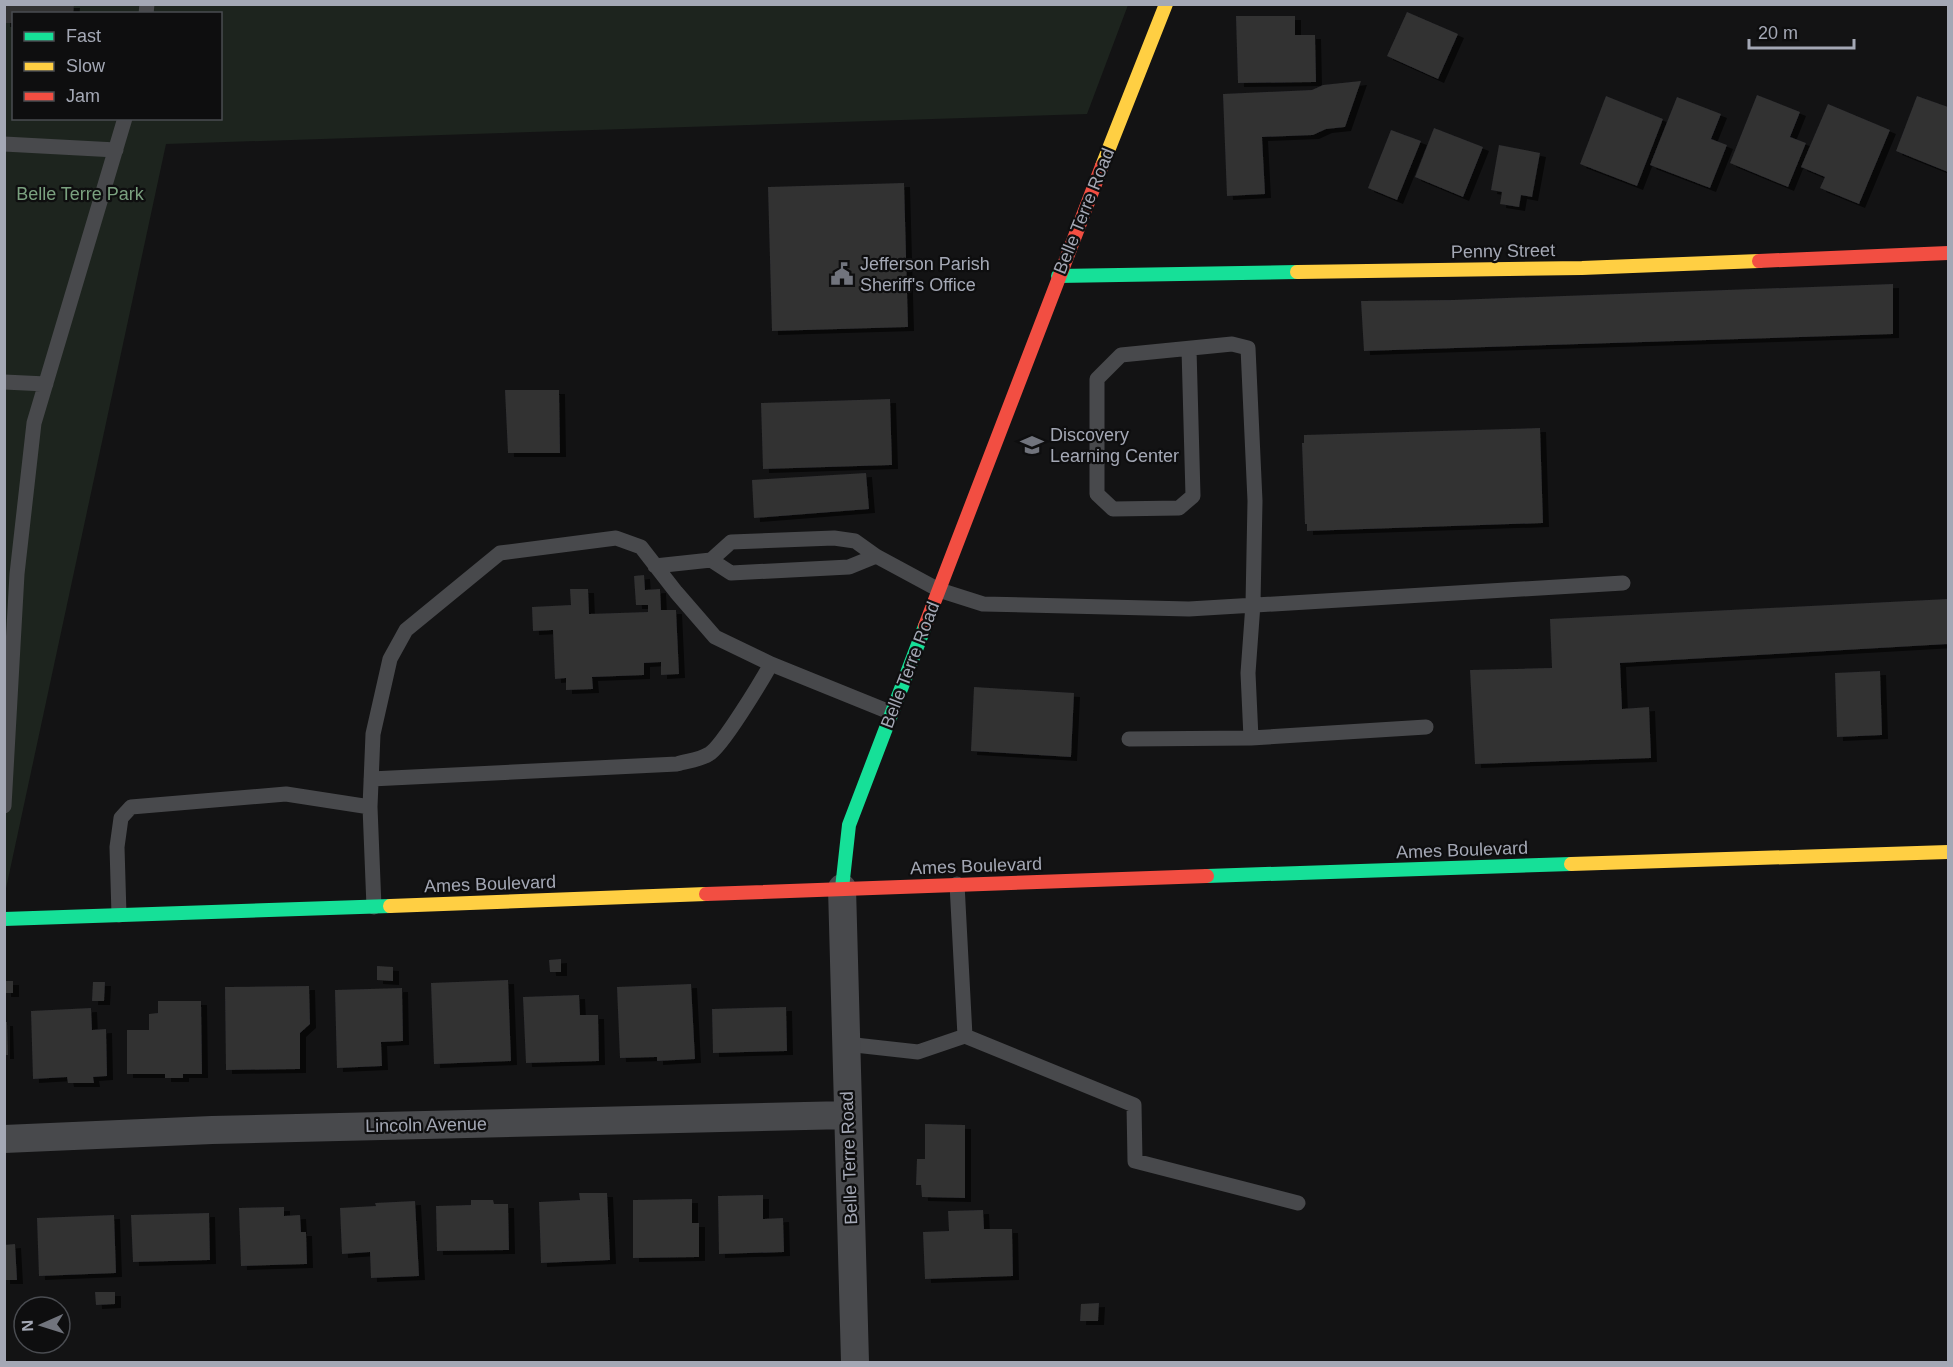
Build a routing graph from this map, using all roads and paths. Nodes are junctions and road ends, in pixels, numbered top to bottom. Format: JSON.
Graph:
{"nodes":[{"id":1,"x":1167,"y":4,"type":"edge"},
{"id":2,"x":124,"y":120,"type":"edge"},
{"id":3,"x":4,"y":144,"type":"edge"},
{"id":4,"x":116,"y":150,"type":"junction"},
{"id":5,"x":1948,"y":253,"type":"edge"},
{"id":6,"x":1058,"y":276,"type":"junction"},
{"id":7,"x":1189,"y":349,"type":"junction"},
{"id":8,"x":4,"y":382,"type":"edge"},
{"id":9,"x":46,"y":384,"type":"junction"},
{"id":10,"x":876,"y":556,"type":"junction"},
{"id":11,"x":711,"y":560,"type":"junction"},
{"id":12,"x":656,"y":566,"type":"junction"},
{"id":13,"x":1623,"y":583,"type":"dead end"},
{"id":14,"x":939,"y":590,"type":"junction"},
{"id":15,"x":1253,"y":604,"type":"junction"},
{"id":16,"x":771,"y":664,"type":"junction"},
{"id":17,"x":892,"y":713,"type":"junction"},
{"id":18,"x":1425,"y":727,"type":"dead end"},
{"id":19,"x":1251,"y":738,"type":"junction"},
{"id":20,"x":1129,"y":739,"type":"dead end"},
{"id":21,"x":370,"y":779,"type":"junction"},
{"id":22,"x":4,"y":806,"type":"edge"},
{"id":23,"x":370,"y":807,"type":"junction"},
{"id":24,"x":1948,"y":852,"type":"edge"},
{"id":25,"x":957,"y":884,"type":"junction"},
{"id":26,"x":842,"y":888,"type":"junction"},
{"id":27,"x":374,"y":907,"type":"junction"},
{"id":28,"x":119,"y":915,"type":"junction"},
{"id":29,"x":4,"y":919,"type":"edge"},
{"id":30,"x":965,"y":1036,"type":"junction"},
{"id":31,"x":846,"y":1044,"type":"junction"},
{"id":32,"x":848,"y":1115,"type":"junction"},
{"id":33,"x":4,"y":1138,"type":"edge"},
{"id":34,"x":1298,"y":1203,"type":"dead end"},
{"id":35,"x":855,"y":1362,"type":"edge"}],
"edges":[{"from":1,"to":6,"type":"street","name":"Belle Terre Road"},
{"from":2,"to":4,"type":"lane"},
{"from":3,"to":4,"type":"lane"},
{"from":4,"to":9,"type":"lane"},
{"from":5,"to":6,"type":"street","name":"Penny Street"},
{"from":6,"to":14,"type":"street","name":"Belle Terre Road"},
{"from":7,"to":7,"type":"lane"},
{"from":7,"to":15,"type":"lane"},
{"from":8,"to":9,"type":"lane"},
{"from":9,"to":22,"type":"lane"},
{"from":10,"to":11,"type":"lane"},
{"from":10,"to":11,"type":"lane"},
{"from":10,"to":14,"type":"lane"},
{"from":11,"to":12,"type":"lane"},
{"from":12,"to":16,"type":"lane"},
{"from":12,"to":21,"type":"lane"},
{"from":13,"to":15,"type":"lane"},
{"from":14,"to":15,"type":"lane"},
{"from":14,"to":17,"type":"street","name":"Belle Terre Road"},
{"from":15,"to":19,"type":"lane"},
{"from":16,"to":17,"type":"lane"},
{"from":16,"to":21,"type":"lane"},
{"from":17,"to":26,"type":"street","name":"Belle Terre Road"},
{"from":18,"to":19,"type":"lane"},
{"from":19,"to":20,"type":"lane"},
{"from":21,"to":23,"type":"lane"},
{"from":23,"to":27,"type":"lane"},
{"from":23,"to":28,"type":"lane"},
{"from":24,"to":25,"type":"street","name":"Ames Boulevard"},
{"from":25,"to":26,"type":"street","name":"Ames Boulevard"},
{"from":25,"to":30,"type":"lane"},
{"from":26,"to":27,"type":"street","name":"Ames Boulevard"},
{"from":26,"to":31,"type":"street","name":"Belle Terre Road"},
{"from":27,"to":28,"type":"street","name":"Ames Boulevard"},
{"from":28,"to":29,"type":"street","name":"Ames Boulevard"},
{"from":30,"to":31,"type":"lane"},
{"from":30,"to":34,"type":"lane"},
{"from":31,"to":32,"type":"street","name":"Belle Terre Road"},
{"from":32,"to":33,"type":"street","name":"Lincoln Avenue"},
{"from":32,"to":35,"type":"street","name":"Belle Terre Road"}]}
